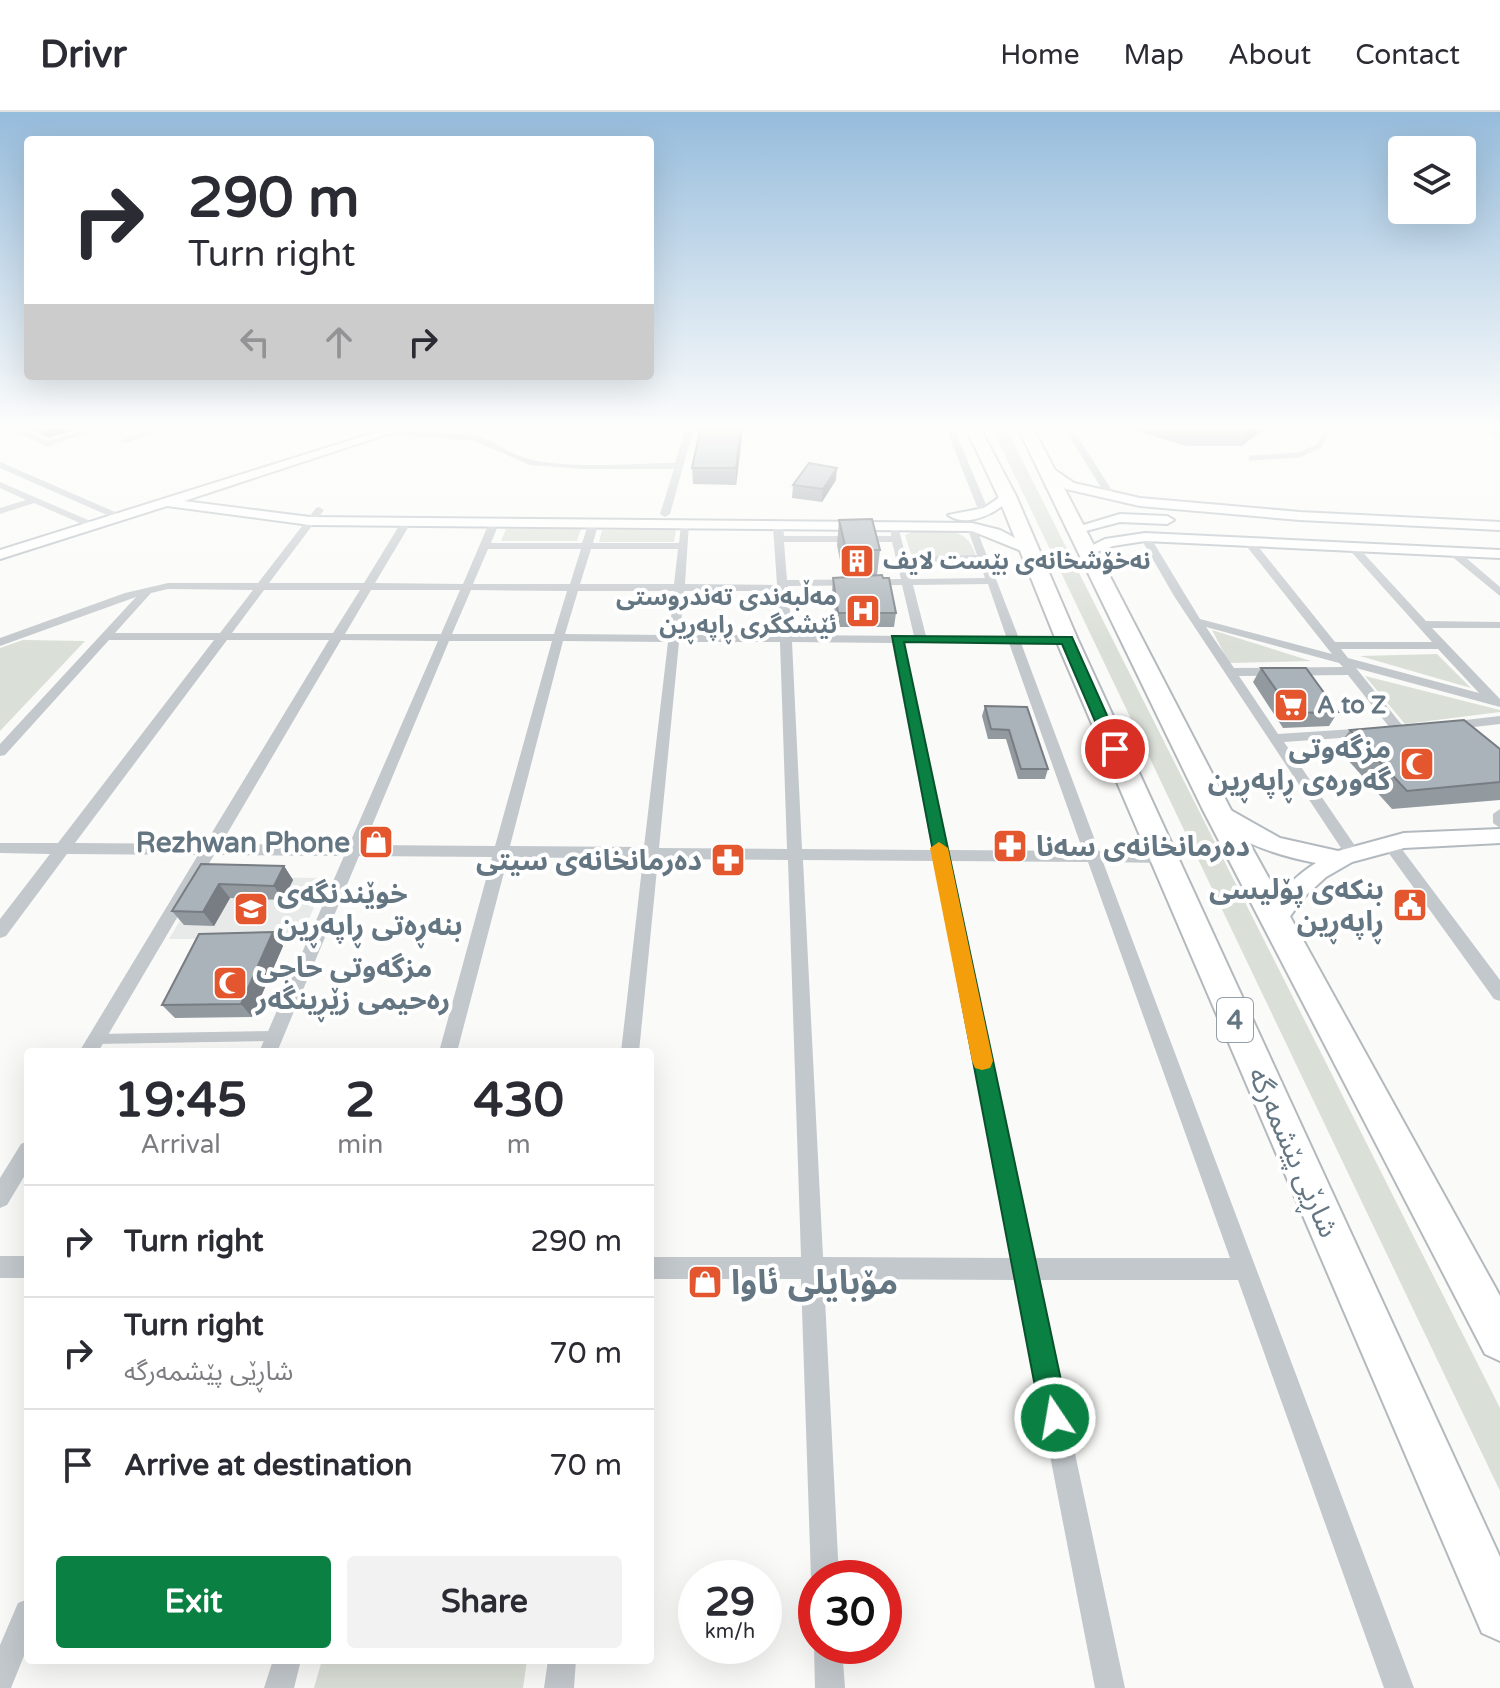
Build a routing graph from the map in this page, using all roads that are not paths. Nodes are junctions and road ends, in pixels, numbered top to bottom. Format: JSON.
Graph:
{"nodes":[{"id":1,"x":35,"y":500,"type":"joint"},
{"id":2,"x":79,"y":500,"type":"edge"},
{"id":3,"x":173,"y":500,"type":"edge"},
{"id":4,"x":223,"y":500,"type":"edge"},
{"id":5,"x":669,"y":500,"type":"edge"},
{"id":6,"x":982,"y":500,"type":"edge"},
{"id":7,"x":986,"y":500,"type":"edge"},
{"id":8,"x":1062,"y":500,"type":"edge"},
{"id":9,"x":1128,"y":500,"type":"edge"},
{"id":10,"x":165,"y":502,"type":"junction"},
{"id":11,"x":0,"y":511,"type":"edge"},
{"id":12,"x":988,"y":512,"type":"junction"},
{"id":13,"x":665,"y":514,"type":"junction"},
{"id":14,"x":314,"y":516,"type":"junction"},
{"id":15,"x":119,"y":517,"type":"junction"},
{"id":16,"x":407,"y":521,"type":"junction"},
{"id":17,"x":494,"y":523,"type":"junction"},
{"id":18,"x":1420,"y":524,"type":"junction"},
{"id":19,"x":92,"y":525,"type":"junction"},
{"id":20,"x":593,"y":525,"type":"junction"},
{"id":21,"x":686,"y":525,"type":"junction"},
{"id":22,"x":1500,"y":526,"type":"edge"},
{"id":23,"x":779,"y":532,"type":"junction"},
{"id":24,"x":895,"y":533,"type":"junction"},
{"id":25,"x":1145,"y":537,"type":"junction"},
{"id":26,"x":1432,"y":537,"type":"junction"},
{"id":27,"x":1500,"y":538,"type":"edge"},
{"id":28,"x":1080,"y":541,"type":"junction"},
{"id":29,"x":1248,"y":541,"type":"junction"},
{"id":30,"x":485,"y":546,"type":"junction"},
{"id":31,"x":588,"y":546,"type":"junction"},
{"id":32,"x":684,"y":546,"type":"junction"},
{"id":33,"x":1351,"y":546,"type":"junction"},
{"id":34,"x":1454,"y":553,"type":"junction"},
{"id":35,"x":1500,"y":554,"type":"edge"},
{"id":36,"x":0,"y":555,"type":"edge"},
{"id":37,"x":984,"y":558,"type":"junction"},
{"id":38,"x":902,"y":560,"type":"junction"},
{"id":39,"x":992,"y":581,"type":"junction"},
{"id":40,"x":907,"y":582,"type":"junction"},
{"id":41,"x":782,"y":585,"type":"junction"},
{"id":42,"x":263,"y":586,"type":"junction"},
{"id":43,"x":367,"y":586,"type":"junction"},
{"id":44,"x":466,"y":587,"type":"junction"},
{"id":45,"x":572,"y":587,"type":"junction"},
{"id":46,"x":680,"y":587,"type":"junction"},
{"id":47,"x":149,"y":589,"type":"junction"},
{"id":48,"x":1500,"y":593,"type":"edge"},
{"id":49,"x":1196,"y":621,"type":"junction"},
{"id":50,"x":1424,"y":624,"type":"junction"},
{"id":51,"x":1500,"y":625,"type":"edge"},
{"id":52,"x":228,"y":634,"type":"junction"},
{"id":53,"x":340,"y":635,"type":"junction"},
{"id":54,"x":446,"y":635,"type":"junction"},
{"id":55,"x":105,"y":636,"type":"junction"},
{"id":56,"x":559,"y":636,"type":"junction"},
{"id":57,"x":677,"y":637,"type":"junction"},
{"id":58,"x":786,"y":638,"type":"junction"},
{"id":59,"x":897,"y":638,"type":"junction"},
{"id":60,"x":921,"y":639,"type":"junction"},
{"id":61,"x":1014,"y":640,"type":"junction"},
{"id":62,"x":1067,"y":640,"type":"junction"},
{"id":63,"x":0,"y":642,"type":"edge"},
{"id":64,"x":1442,"y":645,"type":"junction"},
{"id":65,"x":1331,"y":646,"type":"junction"},
{"id":66,"x":1348,"y":667,"type":"junction"},
{"id":67,"x":1230,"y":672,"type":"junction"},
{"id":68,"x":1482,"y":688,"type":"junction"},
{"id":69,"x":1500,"y":688,"type":"edge"},
{"id":70,"x":1497,"y":702,"type":"edge"},
{"id":71,"x":1500,"y":720,"type":"edge"},
{"id":72,"x":1446,"y":730,"type":"edge"},
{"id":73,"x":1275,"y":738,"type":"junction"},
{"id":74,"x":0,"y":752,"type":"edge"},
{"id":75,"x":1216,"y":808,"type":"junction"},
{"id":76,"x":1500,"y":814,"type":"edge"},
{"id":77,"x":1500,"y":823,"type":"edge"},
{"id":78,"x":1500,"y":836,"type":"edge"},
{"id":79,"x":1390,"y":844,"type":"junction"},
{"id":80,"x":0,"y":848,"type":"edge"},
{"id":81,"x":64,"y":848,"type":"junction"},
{"id":82,"x":210,"y":849,"type":"junction"},
{"id":83,"x":354,"y":850,"type":"junction"},
{"id":84,"x":501,"y":851,"type":"junction"},
{"id":85,"x":653,"y":852,"type":"junction"},
{"id":86,"x":795,"y":853,"type":"junction"},
{"id":87,"x":940,"y":854,"type":"junction"},
{"id":88,"x":1344,"y":855,"type":"junction"},
{"id":89,"x":1094,"y":856,"type":"junction"},
{"id":90,"x":1163,"y":857,"type":"junction"},
{"id":91,"x":1276,"y":919,"type":"junction"},
{"id":92,"x":0,"y":931,"type":"edge"},
{"id":93,"x":1500,"y":994,"type":"edge"},
{"id":94,"x":275,"y":1036,"type":"junction"},
{"id":95,"x":92,"y":1045,"type":"edge"},
{"id":96,"x":270,"y":1048,"type":"edge"},
{"id":97,"x":449,"y":1048,"type":"edge"},
{"id":98,"x":630,"y":1048,"type":"edge"},
{"id":99,"x":24,"y":1158,"type":"edge"},
{"id":100,"x":0,"y":1198,"type":"edge"},
{"id":101,"x":0,"y":1267,"type":"edge"},
{"id":102,"x":24,"y":1267,"type":"edge"},
{"id":103,"x":654,"y":1268,"type":"edge"},
{"id":104,"x":812,"y":1268,"type":"junction"},
{"id":105,"x":1024,"y":1268,"type":"junction"},
{"id":106,"x":1245,"y":1269,"type":"junction"},
{"id":107,"x":1500,"y":1339,"type":"edge"},
{"id":108,"x":824,"y":1560,"type":"edge"},
{"id":109,"x":1500,"y":1615,"type":"edge"},
{"id":110,"x":24,"y":1622,"type":"edge"},
{"id":111,"x":286,"y":1664,"type":"edge"},
{"id":112,"x":562,"y":1664,"type":"edge"},
{"id":113,"x":829,"y":1664,"type":"edge"},
{"id":114,"x":0,"y":1679,"type":"edge"},
{"id":115,"x":279,"y":1688,"type":"edge"},
{"id":116,"x":559,"y":1688,"type":"edge"},
{"id":117,"x":830,"y":1688,"type":"edge"},
{"id":118,"x":1110,"y":1688,"type":"edge"},
{"id":119,"x":1399,"y":1688,"type":"edge"}],
"edges":[{"from":1,"to":11,"type":"street"},
{"from":1,"to":19,"type":"street"},
{"from":2,"to":15,"type":"street"},
{"from":3,"to":10,"type":"main road"},
{"from":4,"to":14,"type":"main road"},
{"from":5,"to":13,"type":"street"},
{"from":6,"to":12,"type":"street"},
{"from":7,"to":12,"type":"highway","name":"شاڕێی پێشمەرگە","number":"4"},
{"from":8,"to":28,"type":"highway"},
{"from":9,"to":18,"type":"main road"},
{"from":10,"to":14,"type":"main road"},
{"from":10,"to":15,"type":"main road"},
{"from":12,"to":13,"type":"main road"},
{"from":12,"to":24,"type":"main road"},
{"from":12,"to":37,"type":"street"},
{"from":12,"to":62,"type":"highway","name":"شاڕێی پێشمەرگە","number":"4"},
{"from":13,"to":14,"type":"main road"},
{"from":14,"to":16,"type":"main road"},
{"from":14,"to":42,"type":"street"},
{"from":15,"to":19,"type":"main road"},
{"from":16,"to":17,"type":"main road"},
{"from":16,"to":43,"type":"street"},
{"from":17,"to":20,"type":"main road"},
{"from":17,"to":30,"type":"street"},
{"from":18,"to":22,"type":"main road"},
{"from":18,"to":26,"type":"main road"},
{"from":19,"to":36,"type":"main road"},
{"from":20,"to":21,"type":"main road"},
{"from":20,"to":31,"type":"street"},
{"from":21,"to":23,"type":"main road"},
{"from":21,"to":32,"type":"street"},
{"from":23,"to":24,"type":"main road"},
{"from":23,"to":41,"type":"street"},
{"from":24,"to":38,"type":"street"},
{"from":25,"to":28,"type":"main road"},
{"from":25,"to":29,"type":"main road"},
{"from":25,"to":49,"type":"street"},
{"from":26,"to":27,"type":"main road"},
{"from":26,"to":28,"type":"main road"},
{"from":28,"to":75,"type":"highway"},
{"from":29,"to":33,"type":"main road"},
{"from":29,"to":65,"type":"street"},
{"from":30,"to":31,"type":"street"},
{"from":30,"to":44,"type":"street"},
{"from":31,"to":32,"type":"street"},
{"from":31,"to":45,"type":"street"},
{"from":32,"to":46,"type":"street"},
{"from":33,"to":34,"type":"main road"},
{"from":33,"to":50,"type":"street"},
{"from":34,"to":35,"type":"main road"},
{"from":34,"to":48,"type":"street"},
{"from":37,"to":38,"type":"street"},
{"from":37,"to":39,"type":"street"},
{"from":38,"to":40,"type":"street"},
{"from":39,"to":40,"type":"street"},
{"from":39,"to":61,"type":"street"},
{"from":40,"to":41,"type":"street"},
{"from":40,"to":60,"type":"street"},
{"from":41,"to":46,"type":"street"},
{"from":41,"to":58,"type":"street"},
{"from":42,"to":43,"type":"street"},
{"from":42,"to":47,"type":"street"},
{"from":42,"to":52,"type":"street"},
{"from":43,"to":44,"type":"street"},
{"from":43,"to":53,"type":"street"},
{"from":44,"to":45,"type":"street"},
{"from":44,"to":54,"type":"street"},
{"from":45,"to":46,"type":"street"},
{"from":45,"to":56,"type":"street"},
{"from":46,"to":57,"type":"street"},
{"from":47,"to":55,"type":"street"},
{"from":47,"to":63,"type":"street"},
{"from":49,"to":66,"type":"street"},
{"from":49,"to":67,"type":"street"},
{"from":50,"to":51,"type":"street"},
{"from":50,"to":64,"type":"street"},
{"from":52,"to":53,"type":"street"},
{"from":52,"to":55,"type":"street"},
{"from":52,"to":81,"type":"street"},
{"from":53,"to":54,"type":"street"},
{"from":53,"to":82,"type":"street"},
{"from":54,"to":56,"type":"street"},
{"from":54,"to":83,"type":"street"},
{"from":55,"to":74,"type":"street"},
{"from":56,"to":57,"type":"street"},
{"from":56,"to":84,"type":"street"},
{"from":57,"to":58,"type":"street"},
{"from":57,"to":85,"type":"street"},
{"from":58,"to":59,"type":"street"},
{"from":58,"to":86,"type":"street"},
{"from":59,"to":60,"type":"street"},
{"from":59,"to":87,"type":"street"},
{"from":60,"to":61,"type":"street"},
{"from":61,"to":62,"type":"street"},
{"from":61,"to":89,"type":"street"},
{"from":62,"to":90,"type":"highway","name":"شاڕێی پێشمەرگە","number":"4"},
{"from":64,"to":65,"type":"street"},
{"from":64,"to":68,"type":"street"},
{"from":65,"to":66,"type":"street"},
{"from":66,"to":67,"type":"street"},
{"from":66,"to":70,"type":"street"},
{"from":66,"to":73,"type":"street"},
{"from":67,"to":73,"type":"street"},
{"from":68,"to":69,"type":"street"},
{"from":68,"to":70,"type":"street"},
{"from":71,"to":72,"type":"street"},
{"from":73,"to":88,"type":"street"},
{"from":75,"to":88,"type":"main road"},
{"from":75,"to":91,"type":"highway"},
{"from":76,"to":77,"type":"street"},
{"from":78,"to":79,"type":"main road"},
{"from":79,"to":88,"type":"main road"},
{"from":79,"to":93,"type":"street"},
{"from":80,"to":81,"type":"street"},
{"from":81,"to":82,"type":"street"},
{"from":81,"to":92,"type":"street"},
{"from":82,"to":83,"type":"street"},
{"from":82,"to":95,"type":"street"},
{"from":83,"to":84,"type":"street"},
{"from":83,"to":94,"type":"street"},
{"from":84,"to":85,"type":"street"},
{"from":84,"to":97,"type":"street"},
{"from":85,"to":86,"type":"street"},
{"from":85,"to":98,"type":"street"},
{"from":86,"to":87,"type":"street"},
{"from":86,"to":104,"type":"street"},
{"from":87,"to":89,"type":"street"},
{"from":87,"to":105,"type":"street"},
{"from":88,"to":91,"type":"main road"},
{"from":89,"to":90,"type":"street"},
{"from":89,"to":106,"type":"street"},
{"from":90,"to":109,"type":"highway","name":"شاڕێی پێشمەرگە","number":"4"},
{"from":91,"to":107,"type":"highway"},
{"from":94,"to":95,"type":"lane"},
{"from":94,"to":96,"type":"street"},
{"from":99,"to":100,"type":"street"},
{"from":101,"to":102,"type":"street"},
{"from":103,"to":104,"type":"street"},
{"from":104,"to":105,"type":"street"},
{"from":104,"to":108,"type":"street"},
{"from":105,"to":106,"type":"street"},
{"from":105,"to":118,"type":"street"},
{"from":106,"to":119,"type":"street"},
{"from":110,"to":114,"type":"street"},
{"from":111,"to":115,"type":"street"},
{"from":112,"to":116,"type":"street"},
{"from":113,"to":117,"type":"street"}]}
